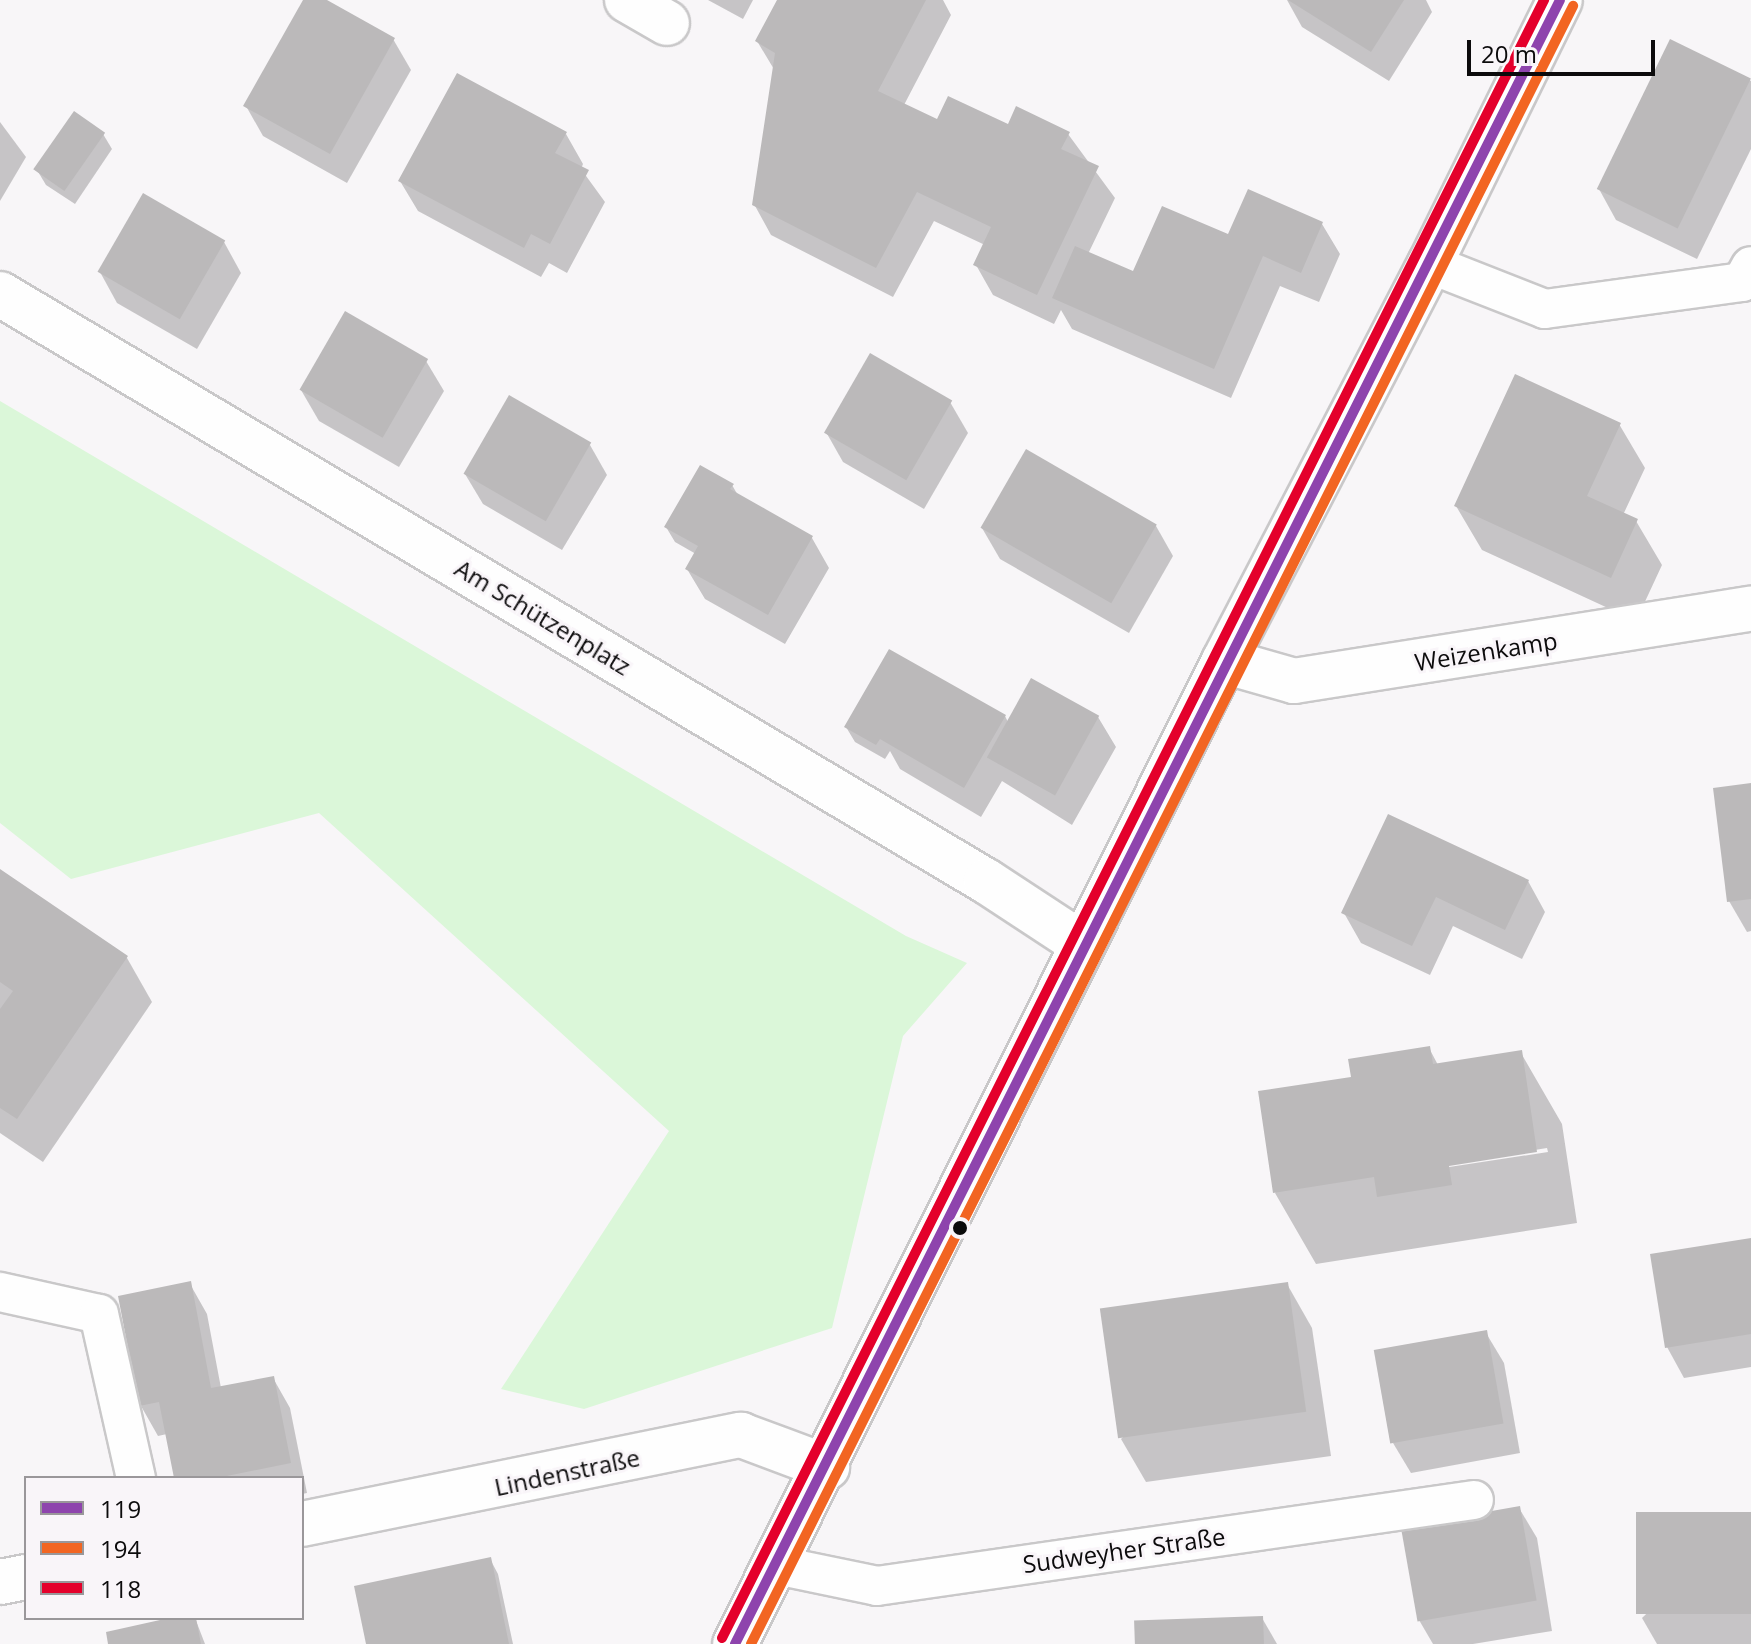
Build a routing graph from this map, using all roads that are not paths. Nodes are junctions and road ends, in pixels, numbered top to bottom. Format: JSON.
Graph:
{"nodes":[{"id":1,"x":627,"y":0,"type":"edge"},
{"id":2,"x":1548,"y":5,"type":"edge"},
{"id":3,"x":667,"y":23,"type":"dead end"},
{"id":4,"x":1430,"y":264,"type":"junction"},
{"id":5,"x":1751,"y":266,"type":"edge"},
{"id":6,"x":0,"y":294,"type":"edge"},
{"id":7,"x":1751,"y":609,"type":"edge"},
{"id":8,"x":1224,"y":661,"type":"junction"},
{"id":9,"x":1082,"y":944,"type":"junction"},
{"id":10,"x":0,"y":1292,"type":"edge"},
{"id":11,"x":827,"y":1467,"type":"junction"},
{"id":12,"x":136,"y":1476,"type":"edge"},
{"id":13,"x":1474,"y":1500,"type":"dead end"},
{"id":14,"x":304,"y":1524,"type":"edge"},
{"id":15,"x":776,"y":1565,"type":"junction"},
{"id":16,"x":24,"y":1577,"type":"edge"},
{"id":17,"x":0,"y":1582,"type":"edge"},
{"id":18,"x":735,"y":1644,"type":"edge"}],
"edges":[{"from":1,"to":3,"type":"street"},
{"from":2,"to":4,"type":"street"},
{"from":4,"to":5,"type":"lane"},
{"from":4,"to":8,"type":"street"},
{"from":6,"to":9,"type":"street","name":"Am Schützenplatz"},
{"from":7,"to":8,"type":"street","name":"Weizenkamp"},
{"from":8,"to":9,"type":"street"},
{"from":9,"to":11,"type":"street"},
{"from":10,"to":12,"type":"lane"},
{"from":11,"to":14,"type":"street","name":"Lindenstraße"},
{"from":11,"to":15,"type":"street"},
{"from":13,"to":15,"type":"lane","name":"Sudweyher Straße"},
{"from":15,"to":18,"type":"street"},
{"from":16,"to":17,"type":"street"}]}
